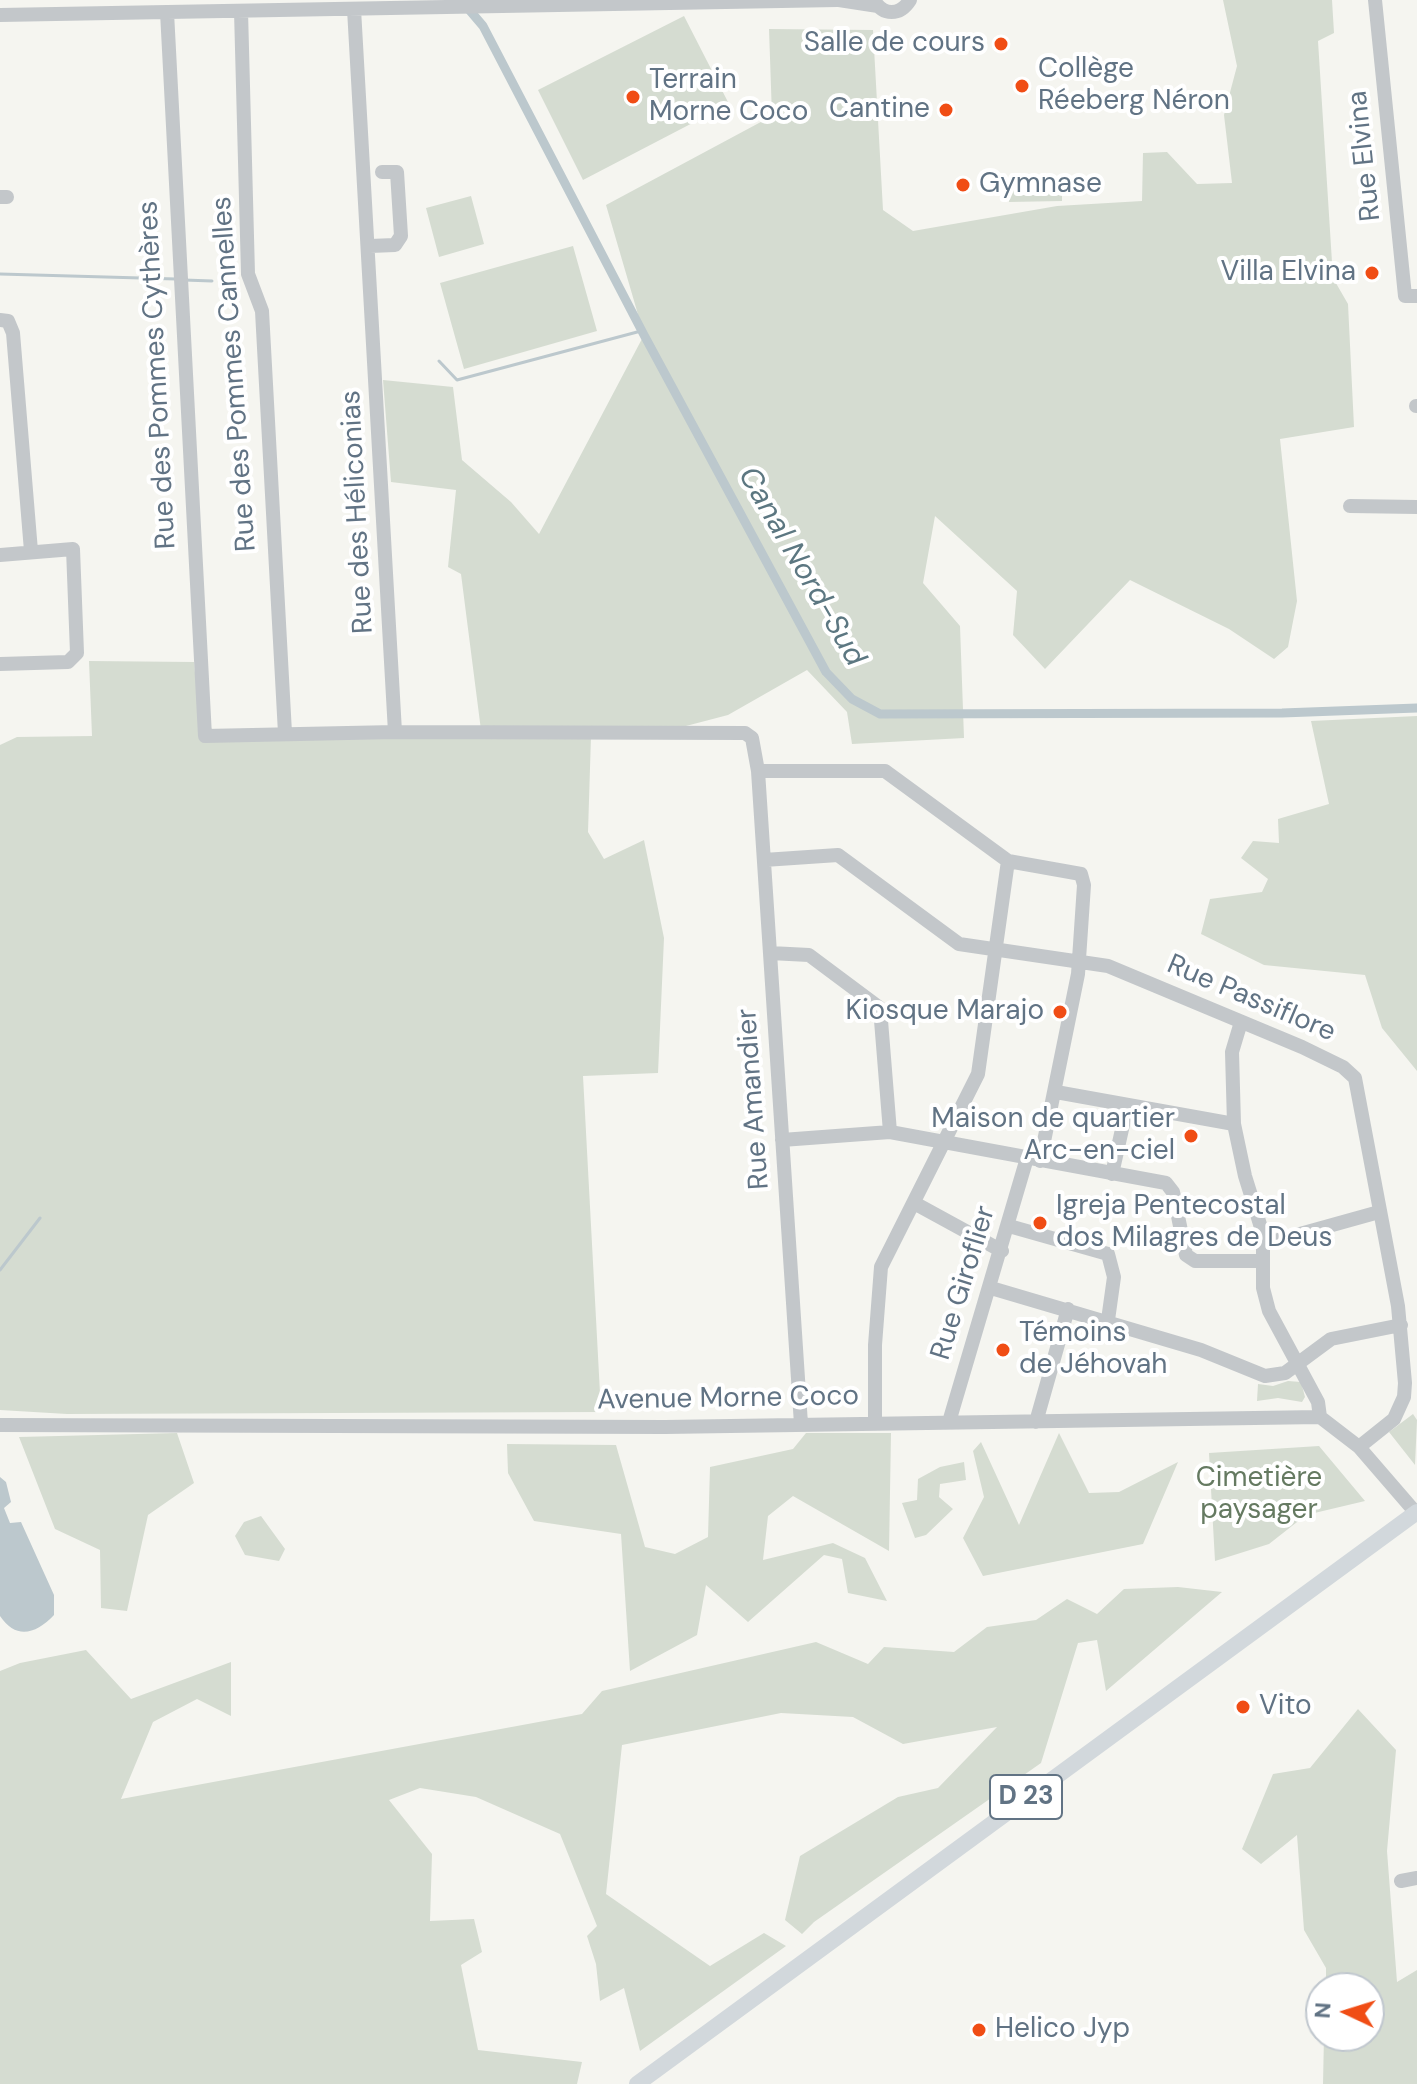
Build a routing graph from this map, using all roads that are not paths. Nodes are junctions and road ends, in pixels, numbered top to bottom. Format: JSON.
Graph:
{"nodes":[{"id":1,"x":838,"y":0,"type":"edge"},
{"id":2,"x":1375,"y":0,"type":"edge"},
{"id":3,"x":790,"y":1,"type":"edge"},
{"id":4,"x":910,"y":1,"type":"edge"},
{"id":5,"x":661,"y":2,"type":"edge"},
{"id":6,"x":510,"y":3,"type":"edge"},
{"id":7,"x":876,"y":3,"type":"edge"},
{"id":8,"x":347,"y":6,"type":"edge"},
{"id":9,"x":241,"y":11,"type":"junction"},
{"id":10,"x":167,"y":12,"type":"junction"},
{"id":11,"x":0,"y":15,"type":"edge"},
{"id":12,"x":382,"y":172,"type":"dead end"},
{"id":13,"x":370,"y":246,"type":"junction"},
{"id":14,"x":1417,"y":296,"type":"edge"},
{"id":15,"x":0,"y":320,"type":"edge"},
{"id":16,"x":1350,"y":506,"type":"dead end"},
{"id":17,"x":1417,"y":507,"type":"edge"},
{"id":18,"x":31,"y":551,"type":"junction"},
{"id":19,"x":0,"y":555,"type":"edge"},
{"id":20,"x":0,"y":664,"type":"edge"},
{"id":21,"x":395,"y":732,"type":"junction"},
{"id":22,"x":285,"y":733,"type":"junction"},
{"id":23,"x":205,"y":736,"type":"joint"},
{"id":24,"x":758,"y":771,"type":"junction"},
{"id":25,"x":764,"y":860,"type":"junction"},
{"id":26,"x":1008,"y":861,"type":"junction"},
{"id":27,"x":996,"y":951,"type":"junction"},
{"id":28,"x":770,"y":953,"type":"junction"},
{"id":29,"x":1079,"y":963,"type":"junction"},
{"id":30,"x":1241,"y":1022,"type":"junction"},
{"id":31,"x":1056,"y":1092,"type":"junction"},
{"id":32,"x":1127,"y":1107,"type":"junction"},
{"id":33,"x":1234,"y":1124,"type":"junction"},
{"id":34,"x":890,"y":1132,"type":"junction"},
{"id":35,"x":782,"y":1140,"type":"junction"},
{"id":36,"x":946,"y":1141,"type":"junction"},
{"id":37,"x":1033,"y":1160,"type":"junction"},
{"id":38,"x":1112,"y":1174,"type":"junction"},
{"id":39,"x":916,"y":1204,"type":"junction"},
{"id":40,"x":1379,"y":1212,"type":"junction"},
{"id":41,"x":1009,"y":1226,"type":"junction"},
{"id":42,"x":1264,"y":1244,"type":"junction"},
{"id":43,"x":1002,"y":1251,"type":"junction"},
{"id":44,"x":1263,"y":1261,"type":"junction"},
{"id":45,"x":991,"y":1288,"type":"junction"},
{"id":46,"x":1068,"y":1309,"type":"junction"},
{"id":47,"x":1108,"y":1320,"type":"junction"},
{"id":48,"x":1401,"y":1325,"type":"junction"},
{"id":49,"x":1297,"y":1365,"type":"junction"},
{"id":50,"x":1320,"y":1417,"type":"junction"},
{"id":51,"x":949,"y":1422,"type":"junction"},
{"id":52,"x":1036,"y":1422,"type":"junction"},
{"id":53,"x":801,"y":1424,"type":"junction"},
{"id":54,"x":875,"y":1424,"type":"junction"},
{"id":55,"x":0,"y":1425,"type":"edge"},
{"id":56,"x":1359,"y":1447,"type":"junction"},
{"id":57,"x":1417,"y":1512,"type":"edge"},
{"id":58,"x":1417,"y":1878,"type":"edge"},
{"id":59,"x":1401,"y":1881,"type":"dead end"},
{"id":60,"x":637,"y":2084,"type":"edge"}],
"edges":[{"from":1,"to":3,"type":"street"},
{"from":1,"to":7,"type":"street"},
{"from":2,"to":14,"type":"street","name":"Rue Elvina"},
{"from":3,"to":5,"type":"street"},
{"from":4,"to":7,"type":"street"},
{"from":5,"to":6,"type":"street"},
{"from":6,"to":8,"type":"street"},
{"from":8,"to":9,"type":"street"},
{"from":8,"to":13,"type":"street","name":"Rue des Héliconias"},
{"from":9,"to":10,"type":"street"},
{"from":9,"to":22,"type":"street","name":"Rue des Pommes Cannelles"},
{"from":10,"to":11,"type":"street"},
{"from":10,"to":23,"type":"street","name":"Rue des Pommes Cythères"},
{"from":12,"to":13,"type":"street"},
{"from":13,"to":21,"type":"street","name":"Rue des Héliconias"},
{"from":15,"to":18,"type":"street"},
{"from":16,"to":17,"type":"street"},
{"from":18,"to":19,"type":"street"},
{"from":18,"to":20,"type":"street"},
{"from":21,"to":22,"type":"street","name":"Rue Amandier"},
{"from":21,"to":24,"type":"street","name":"Rue Amandier"},
{"from":22,"to":23,"type":"street","name":"Rue Amandier"},
{"from":24,"to":25,"type":"street","name":"Rue Amandier"},
{"from":24,"to":26,"type":"street"},
{"from":25,"to":27,"type":"street","name":"Rue Passiflore"},
{"from":25,"to":28,"type":"street","name":"Rue Amandier"},
{"from":26,"to":27,"type":"street"},
{"from":26,"to":29,"type":"street","name":"Rue Giroflier"},
{"from":27,"to":29,"type":"street","name":"Rue Passiflore"},
{"from":27,"to":36,"type":"street"},
{"from":28,"to":34,"type":"street"},
{"from":28,"to":35,"type":"street","name":"Rue Amandier"},
{"from":29,"to":30,"type":"street","name":"Rue Passiflore"},
{"from":29,"to":31,"type":"street","name":"Rue Giroflier"},
{"from":30,"to":33,"type":"street"},
{"from":30,"to":40,"type":"street","name":"Rue Passiflore"},
{"from":31,"to":32,"type":"street"},
{"from":31,"to":37,"type":"street","name":"Rue Giroflier"},
{"from":32,"to":33,"type":"street"},
{"from":32,"to":38,"type":"street"},
{"from":33,"to":42,"type":"street"},
{"from":34,"to":35,"type":"street"},
{"from":34,"to":36,"type":"street"},
{"from":35,"to":53,"type":"street","name":"Rue Amandier"},
{"from":36,"to":37,"type":"street"},
{"from":36,"to":39,"type":"street"},
{"from":37,"to":38,"type":"street"},
{"from":37,"to":41,"type":"street","name":"Rue Giroflier"},
{"from":38,"to":44,"type":"street"},
{"from":39,"to":43,"type":"street"},
{"from":39,"to":54,"type":"street"},
{"from":40,"to":42,"type":"street"},
{"from":40,"to":48,"type":"street","name":"Rue Passiflore"},
{"from":41,"to":43,"type":"street","name":"Rue Giroflier"},
{"from":41,"to":47,"type":"street"},
{"from":42,"to":44,"type":"street"},
{"from":43,"to":45,"type":"street","name":"Rue Giroflier"},
{"from":44,"to":49,"type":"street"},
{"from":45,"to":46,"type":"street"},
{"from":45,"to":51,"type":"street","name":"Rue Giroflier"},
{"from":46,"to":47,"type":"street"},
{"from":46,"to":52,"type":"street"},
{"from":47,"to":49,"type":"street"},
{"from":48,"to":49,"type":"street"},
{"from":48,"to":56,"type":"street","name":"Rue Passiflore"},
{"from":49,"to":50,"type":"street"},
{"from":50,"to":52,"type":"street","name":"Avenue Morne Coco"},
{"from":50,"to":56,"type":"street"},
{"from":51,"to":52,"type":"street","name":"Avenue Morne Coco"},
{"from":51,"to":54,"type":"street","name":"Avenue Morne Coco"},
{"from":53,"to":54,"type":"street","name":"Avenue Morne Coco"},
{"from":53,"to":55,"type":"street","name":"Avenue Morne Coco"},
{"from":56,"to":57,"type":"street"},
{"from":57,"to":60,"type":"main road","number":"D 23"},
{"from":58,"to":59,"type":"street"}]}
